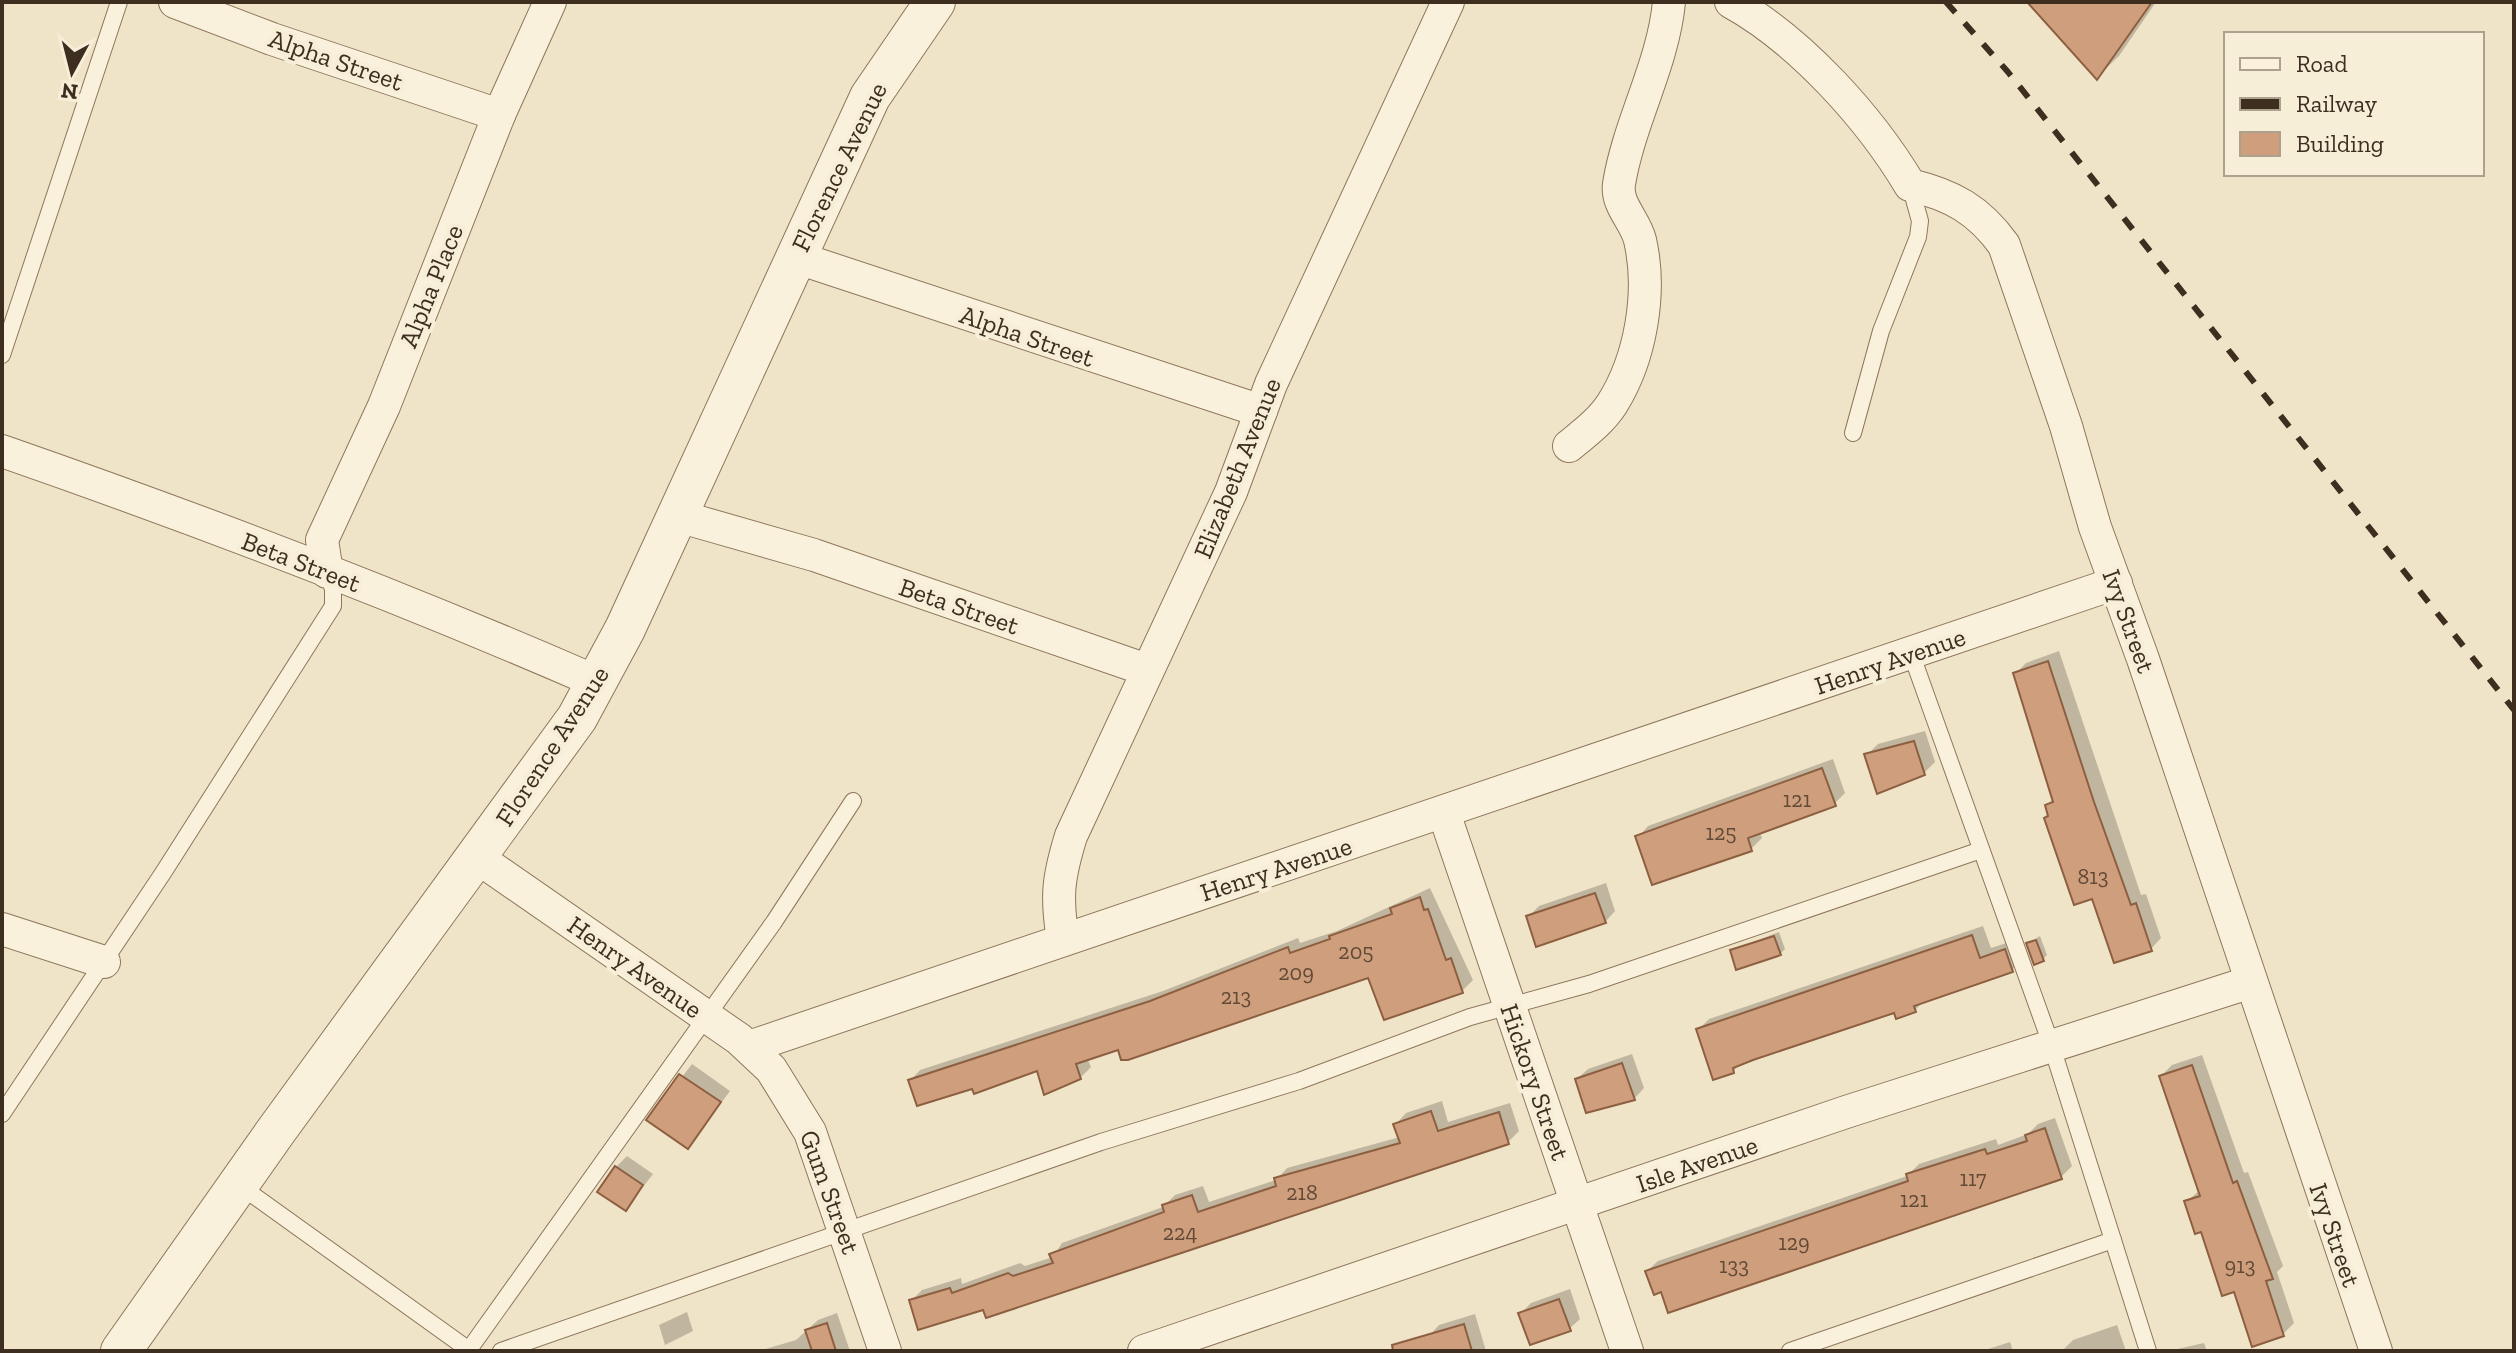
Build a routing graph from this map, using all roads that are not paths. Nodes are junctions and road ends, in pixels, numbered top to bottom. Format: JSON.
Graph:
{"nodes":[{"id":1,"x":119,"y":2,"type":"edge"},
{"id":2,"x":175,"y":2,"type":"edge"},
{"id":3,"x":550,"y":2,"type":"edge"},
{"id":4,"x":1448,"y":2,"type":"edge"},
{"id":5,"x":1731,"y":2,"type":"edge"},
{"id":6,"x":922,"y":6,"type":"edge"},
{"id":7,"x":1676,"y":7,"type":"edge"},
{"id":8,"x":499,"y":115,"type":"junction"},
{"id":9,"x":1910,"y":185,"type":"junction"},
{"id":10,"x":795,"y":257,"type":"junction"},
{"id":11,"x":2,"y":355,"type":"edge"},
{"id":12,"x":1261,"y":411,"type":"junction"},
{"id":13,"x":1853,"y":433,"type":"dead end"},
{"id":14,"x":1569,"y":446,"type":"dead end"},
{"id":15,"x":2,"y":451,"type":"edge"},
{"id":16,"x":678,"y":516,"type":"junction"},
{"id":17,"x":327,"y":572,"type":"junction"},
{"id":18,"x":2116,"y":583,"type":"junction"},
{"id":19,"x":1911,"y":653,"type":"junction"},
{"id":20,"x":1147,"y":670,"type":"junction"},
{"id":21,"x":597,"y":682,"type":"junction"},
{"id":22,"x":853,"y":801,"type":"dead end"},
{"id":23,"x":1444,"y":813,"type":"junction"},
{"id":24,"x":1981,"y":850,"type":"junction"},
{"id":25,"x":478,"y":858,"type":"junction"},
{"id":26,"x":2,"y":929,"type":"edge"},
{"id":27,"x":1063,"y":940,"type":"junction"},
{"id":28,"x":104,"y":962,"type":"junction"},
{"id":29,"x":2251,"y":982,"type":"junction"},
{"id":30,"x":1509,"y":1007,"type":"junction"},
{"id":31,"x":705,"y":1017,"type":"junction"},
{"id":32,"x":749,"y":1047,"type":"junction"},
{"id":33,"x":2052,"y":1047,"type":"junction"},
{"id":34,"x":2,"y":1114,"type":"edge"},
{"id":35,"x":238,"y":1184,"type":"junction"},
{"id":36,"x":1577,"y":1205,"type":"junction"},
{"id":37,"x":845,"y":1233,"type":"junction"},
{"id":38,"x":2113,"y":1240,"type":"junction"},
{"id":39,"x":468,"y":1350,"type":"edge"},
{"id":40,"x":121,"y":1351,"type":"edge"},
{"id":41,"x":501,"y":1351,"type":"edge"},
{"id":42,"x":885,"y":1351,"type":"edge"},
{"id":43,"x":1144,"y":1351,"type":"edge"},
{"id":44,"x":1627,"y":1351,"type":"edge"},
{"id":45,"x":1790,"y":1351,"type":"edge"},
{"id":46,"x":2148,"y":1351,"type":"edge"},
{"id":47,"x":2376,"y":1351,"type":"edge"}],
"edges":[{"from":1,"to":11,"type":"lane"},
{"from":2,"to":8,"type":"street","name":"Alpha Street"},
{"from":3,"to":8,"type":"street","name":"Alpha Place"},
{"from":4,"to":12,"type":"street","name":"Elizabeth Avenue"},
{"from":5,"to":9,"type":"street"},
{"from":6,"to":10,"type":"street","name":"Florence Avenue"},
{"from":7,"to":14,"type":"street"},
{"from":8,"to":17,"type":"street","name":"Alpha Place"},
{"from":9,"to":13,"type":"lane"},
{"from":9,"to":18,"type":"street","name":"Ivy Street"},
{"from":10,"to":12,"type":"street","name":"Alpha Street"},
{"from":10,"to":16,"type":"street","name":"Florence Avenue"},
{"from":12,"to":20,"type":"street","name":"Elizabeth Avenue"},
{"from":15,"to":17,"type":"street","name":"Beta Street"},
{"from":16,"to":20,"type":"street","name":"Beta Street"},
{"from":16,"to":21,"type":"street","name":"Florence Avenue"},
{"from":17,"to":21,"type":"street","name":"Beta Street"},
{"from":17,"to":28,"type":"lane"},
{"from":18,"to":19,"type":"street","name":"Henry Avenue"},
{"from":18,"to":29,"type":"street","name":"Ivy Street"},
{"from":19,"to":23,"type":"street","name":"Henry Avenue"},
{"from":19,"to":24,"type":"lane"},
{"from":20,"to":27,"type":"street","name":"Elizabeth Avenue"},
{"from":21,"to":25,"type":"street","name":"Florence Avenue"},
{"from":22,"to":31,"type":"lane"},
{"from":23,"to":27,"type":"street","name":"Henry Avenue"},
{"from":23,"to":30,"type":"street","name":"Hickory Street"},
{"from":24,"to":30,"type":"lane"},
{"from":24,"to":33,"type":"lane"},
{"from":25,"to":31,"type":"street","name":"Henry Avenue"},
{"from":25,"to":35,"type":"street","name":"Florence Avenue"},
{"from":26,"to":28,"type":"street"},
{"from":27,"to":32,"type":"street","name":"Henry Avenue"},
{"from":28,"to":34,"type":"lane"},
{"from":29,"to":33,"type":"street","name":"Isle Avenue"},
{"from":29,"to":47,"type":"street","name":"Ivy Street"},
{"from":30,"to":36,"type":"street","name":"Hickory Street"},
{"from":30,"to":37,"type":"lane"},
{"from":31,"to":32,"type":"street","name":"Henry Avenue"},
{"from":31,"to":39,"type":"lane"},
{"from":32,"to":37,"type":"street","name":"Gum Street"},
{"from":33,"to":36,"type":"street","name":"Isle Avenue"},
{"from":33,"to":38,"type":"lane"},
{"from":35,"to":39,"type":"lane"},
{"from":35,"to":40,"type":"street","name":"Florence Avenue"},
{"from":36,"to":43,"type":"street","name":"Isle Avenue"},
{"from":36,"to":44,"type":"street","name":"Hickory Street"},
{"from":37,"to":41,"type":"lane"},
{"from":37,"to":42,"type":"street","name":"Gum Street"},
{"from":38,"to":45,"type":"lane"},
{"from":38,"to":46,"type":"lane"}]}
